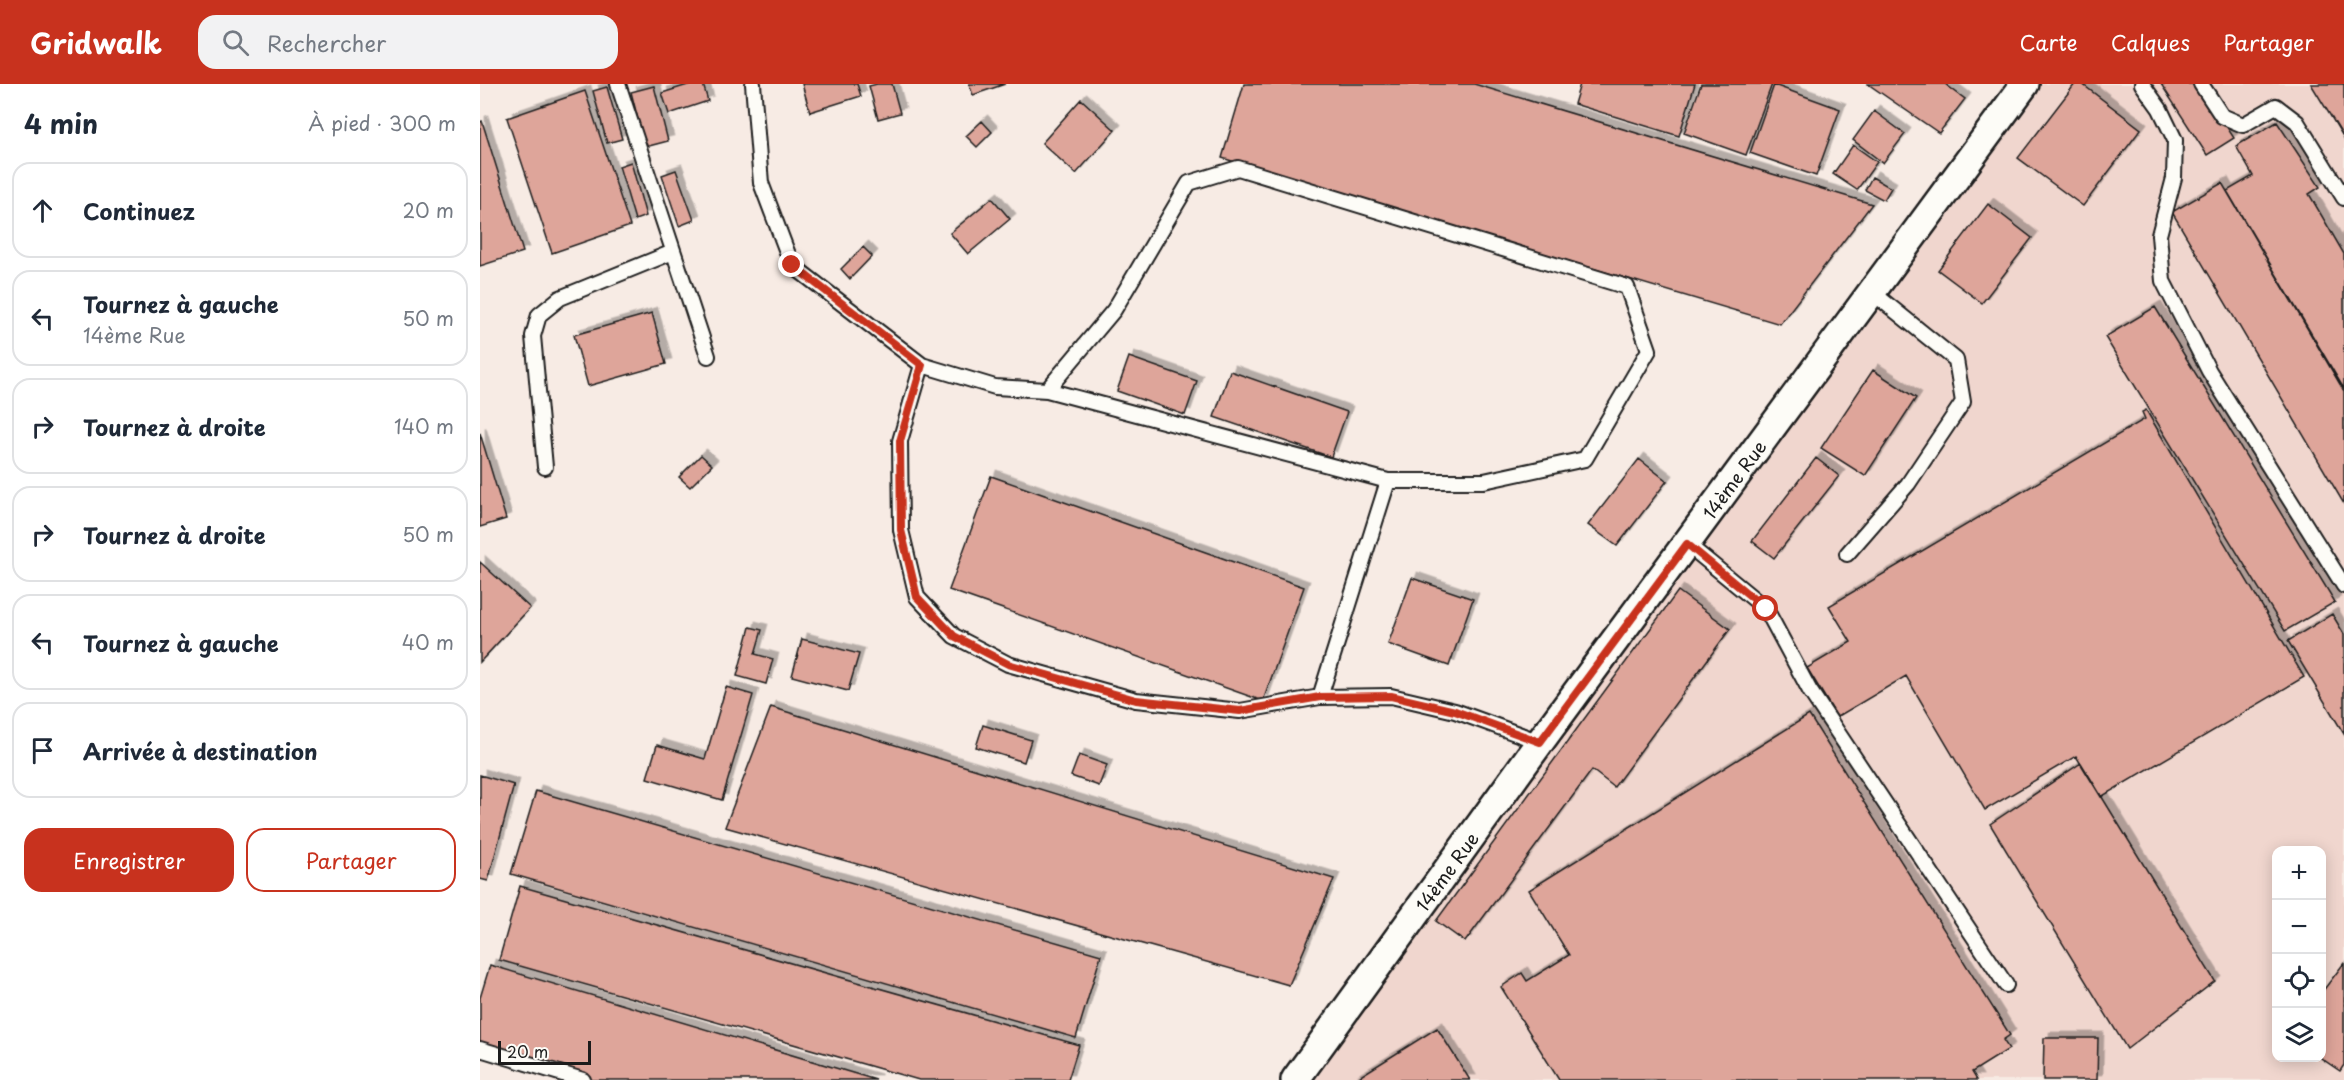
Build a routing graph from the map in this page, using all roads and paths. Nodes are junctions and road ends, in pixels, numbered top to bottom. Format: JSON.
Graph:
{"nodes":[{"id":1,"x":618,"y":84,"type":"edge"},
{"id":2,"x":753,"y":84,"type":"edge"},
{"id":3,"x":2025,"y":84,"type":"edge"},
{"id":4,"x":2142,"y":84,"type":"edge"},
{"id":5,"x":2201,"y":84,"type":"edge"},
{"id":6,"x":2344,"y":198,"type":"edge"},
{"id":7,"x":673,"y":252,"type":"junction"},
{"id":8,"x":1872,"y":292,"type":"junction"},
{"id":9,"x":708,"y":356,"type":"dead end"},
{"id":10,"x":922,"y":365,"type":"junction"},
{"id":11,"x":1047,"y":390,"type":"junction"},
{"id":12,"x":545,"y":467,"type":"dead end"},
{"id":13,"x":1388,"y":481,"type":"junction"},
{"id":14,"x":1687,"y":544,"type":"junction"},
{"id":15,"x":1848,"y":554,"type":"dead end"},
{"id":16,"x":2344,"y":586,"type":"edge"},
{"id":17,"x":1320,"y":697,"type":"junction"},
{"id":18,"x":1540,"y":742,"type":"junction"},
{"id":19,"x":2006,"y":985,"type":"dead end"},
{"id":20,"x":480,"y":1049,"type":"edge"},
{"id":21,"x":583,"y":1080,"type":"edge"},
{"id":22,"x":1295,"y":1080,"type":"edge"}],
"edges":[{"from":1,"to":7,"type":"lane"},
{"from":2,"to":10,"type":"lane"},
{"from":3,"to":8,"type":"street","name":"14ème Rue"},
{"from":4,"to":16,"type":"lane"},
{"from":5,"to":6,"type":"lane"},
{"from":7,"to":9,"type":"lane"},
{"from":7,"to":12,"type":"lane"},
{"from":8,"to":14,"type":"street","name":"14ème Rue"},
{"from":8,"to":15,"type":"lane"},
{"from":10,"to":11,"type":"lane"},
{"from":10,"to":17,"type":"lane"},
{"from":11,"to":13,"type":"lane"},
{"from":11,"to":13,"type":"lane"},
{"from":13,"to":17,"type":"lane"},
{"from":14,"to":18,"type":"street","name":"14ème Rue"},
{"from":14,"to":19,"type":"lane"},
{"from":17,"to":18,"type":"lane"},
{"from":18,"to":22,"type":"street","name":"14ème Rue"},
{"from":20,"to":21,"type":"lane"}]}
